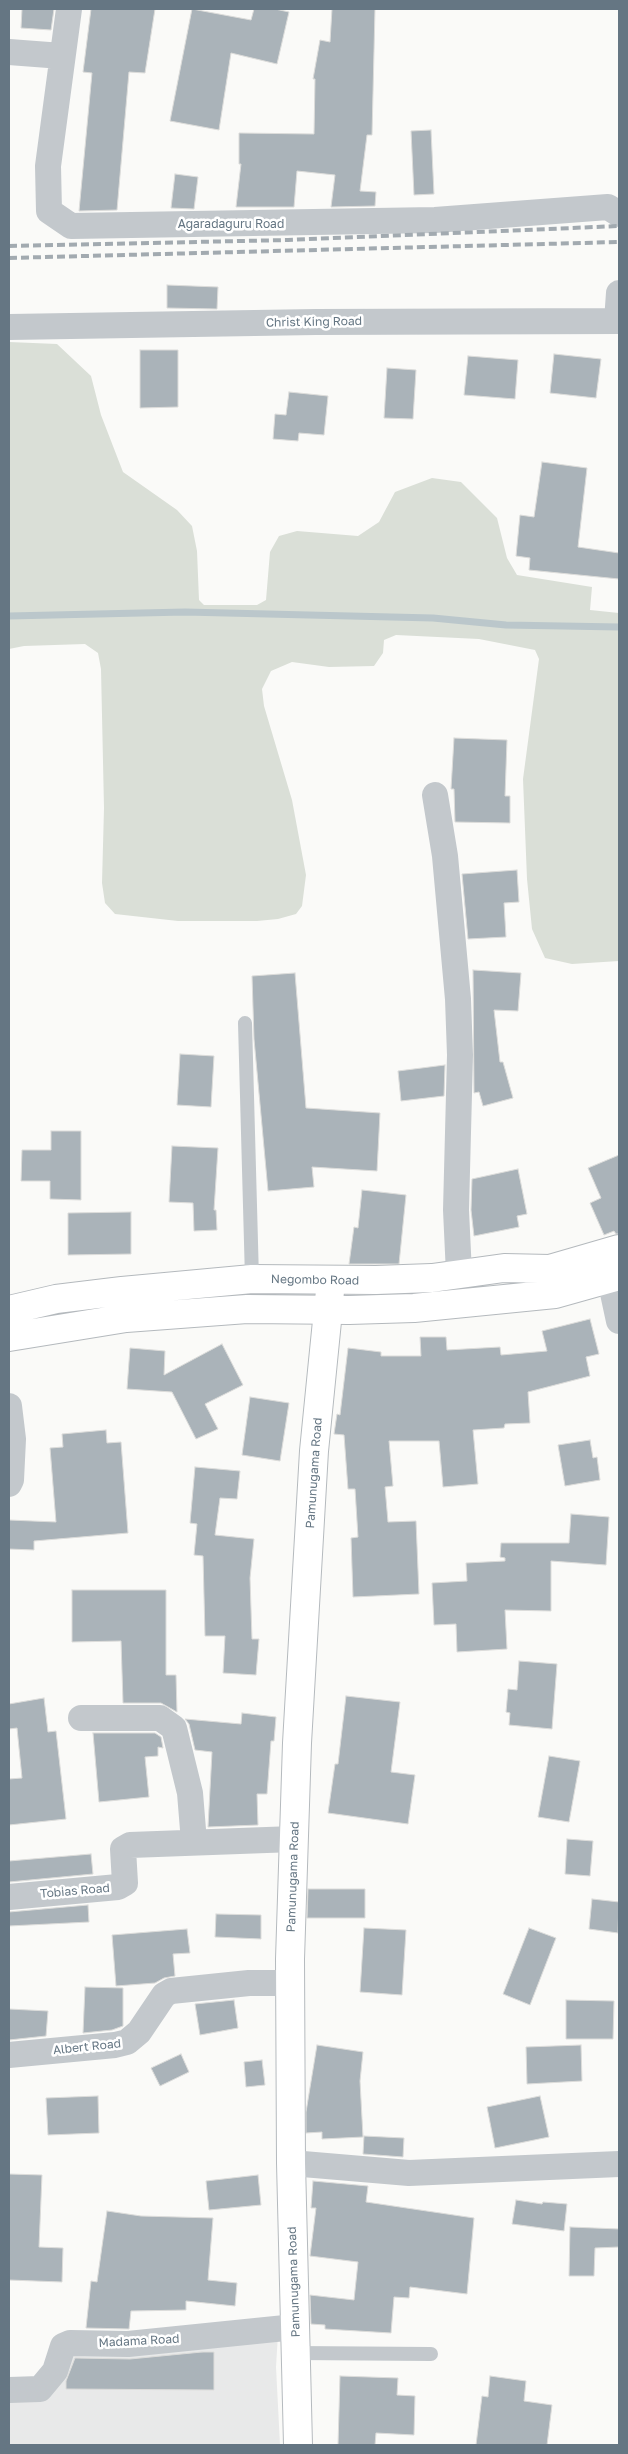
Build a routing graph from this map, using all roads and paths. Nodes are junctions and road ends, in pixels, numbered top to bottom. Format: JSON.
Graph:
{"nodes":[{"id":1,"x":69,"y":9,"type":"edge"},
{"id":2,"x":9,"y":52,"type":"edge"},
{"id":3,"x":62,"y":56,"type":"junction"},
{"id":4,"x":619,"y":214,"type":"edge"},
{"id":5,"x":619,"y":293,"type":"edge"},
{"id":6,"x":618,"y":321,"type":"edge"},
{"id":7,"x":9,"y":327,"type":"edge"},
{"id":8,"x":435,"y":795,"type":"dead end"},
{"id":9,"x":245,"y":1023,"type":"dead end"},
{"id":10,"x":619,"y":1248,"type":"edge"},
{"id":11,"x":459,"y":1274,"type":"junction"},
{"id":12,"x":614,"y":1278,"type":"edge"},
{"id":13,"x":252,"y":1279,"type":"junction"},
{"id":14,"x":331,"y":1281,"type":"junction"},
{"id":15,"x":9,"y":1310,"type":"edge"},
{"id":16,"x":328,"y":1310,"type":"junction"},
{"id":17,"x":619,"y":1321,"type":"edge"},
{"id":18,"x":9,"y":1338,"type":"edge"},
{"id":19,"x":9,"y":1406,"type":"edge"},
{"id":20,"x":9,"y":1484,"type":"edge"},
{"id":21,"x":81,"y":1718,"type":"dead end"},
{"id":22,"x":294,"y":1839,"type":"junction"},
{"id":23,"x":194,"y":1842,"type":"junction"},
{"id":24,"x":9,"y":1897,"type":"edge"},
{"id":25,"x":290,"y":1982,"type":"junction"},
{"id":26,"x":9,"y":2055,"type":"edge"},
{"id":27,"x":290,"y":2163,"type":"junction"},
{"id":28,"x":619,"y":2164,"type":"edge"},
{"id":29,"x":295,"y":2340,"type":"junction"},
{"id":30,"x":431,"y":2354,"type":"dead end"},
{"id":31,"x":9,"y":2390,"type":"edge"},
{"id":32,"x":298,"y":2445,"type":"edge"}],
"edges":[{"from":1,"to":3,"type":"street","name":"Agaradaguru Road"},
{"from":2,"to":3,"type":"street"},
{"from":3,"to":4,"type":"street","name":"Agaradaguru Road"},
{"from":5,"to":6,"type":"street"},
{"from":6,"to":7,"type":"street","name":"Christ King Road"},
{"from":8,"to":11,"type":"street"},
{"from":9,"to":13,"type":"lane"},
{"from":10,"to":11,"type":"main road","name":"Negombo Road"},
{"from":11,"to":14,"type":"main road","name":"Negombo Road"},
{"from":12,"to":16,"type":"main road"},
{"from":12,"to":17,"type":"street"},
{"from":13,"to":14,"type":"main road","name":"Negombo Road"},
{"from":13,"to":15,"type":"main road","name":"Negombo Road"},
{"from":14,"to":16,"type":"main road","name":"Pamunugama Road"},
{"from":16,"to":18,"type":"main road"},
{"from":16,"to":22,"type":"main road","name":"Pamunugama Road"},
{"from":19,"to":20,"type":"street"},
{"from":21,"to":23,"type":"street"},
{"from":22,"to":23,"type":"street","name":"Tobias Road"},
{"from":22,"to":25,"type":"main road","name":"Pamunugama Road"},
{"from":23,"to":24,"type":"street","name":"Tobias Road"},
{"from":25,"to":26,"type":"street","name":"Albert Road"},
{"from":25,"to":27,"type":"main road","name":"Pamunugama Road"},
{"from":27,"to":28,"type":"street"},
{"from":27,"to":29,"type":"main road","name":"Pamunugama Road"},
{"from":29,"to":30,"type":"lane"},
{"from":29,"to":31,"type":"street","name":"Madama Road"},
{"from":29,"to":32,"type":"main road","name":"Pamunugama Road"}]}
